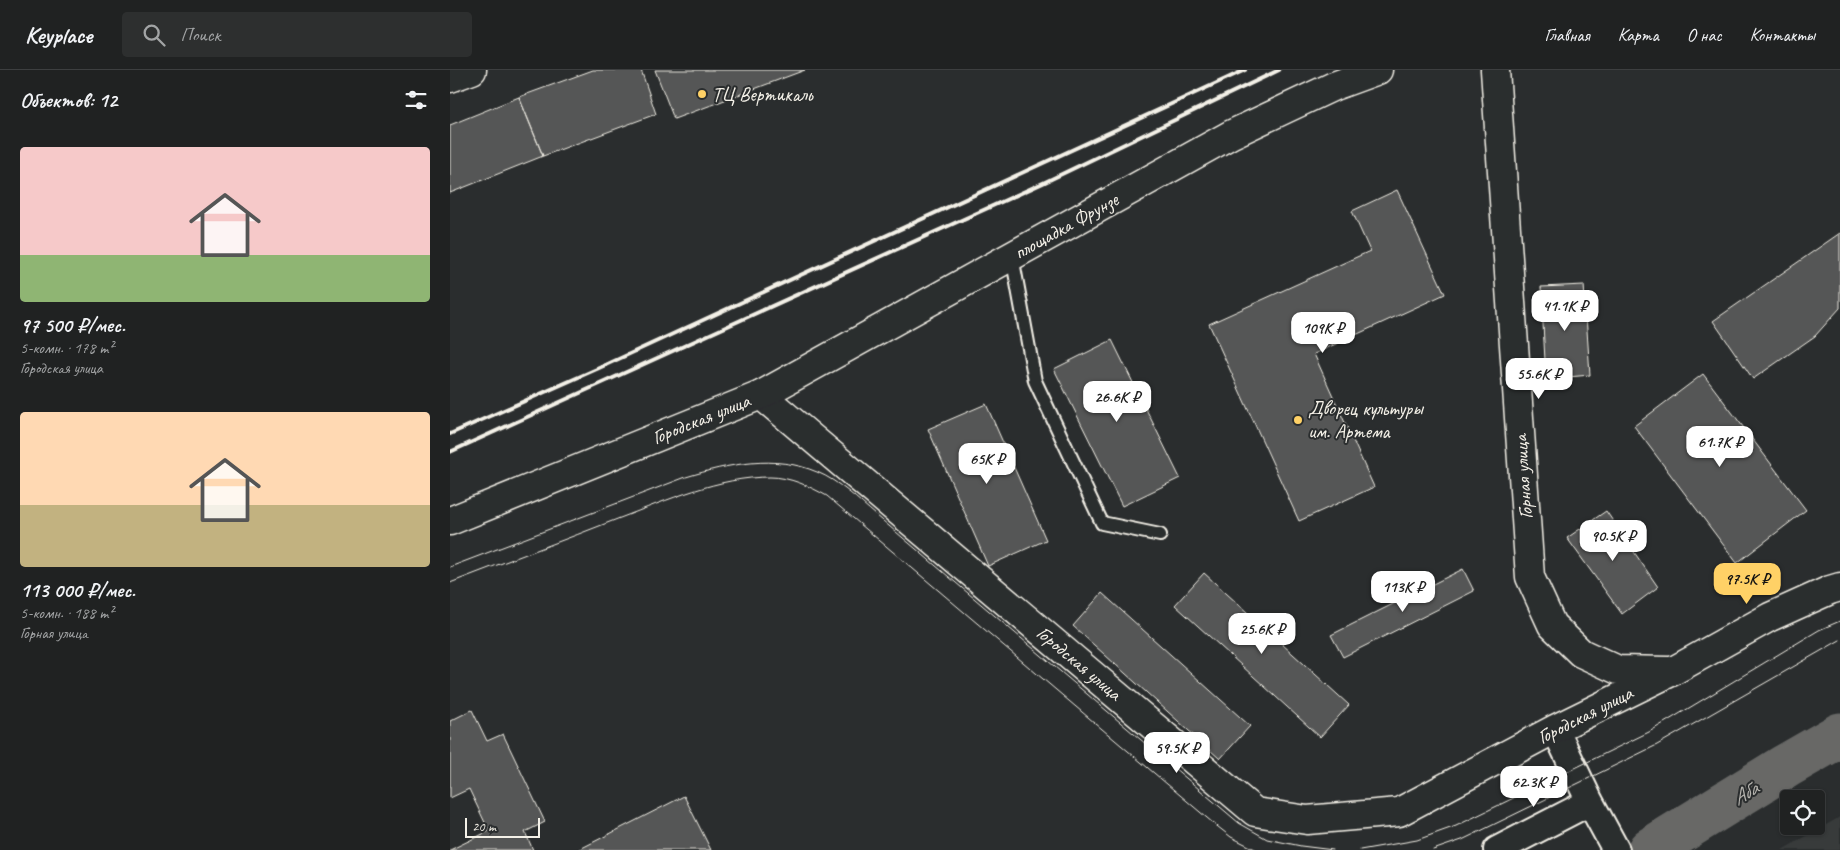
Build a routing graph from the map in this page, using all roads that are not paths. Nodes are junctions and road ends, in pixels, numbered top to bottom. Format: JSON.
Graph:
{"nodes":[{"id":1,"x":472,"y":70,"type":"edge"},
{"id":2,"x":1378,"y":70,"type":"edge"},
{"id":3,"x":1495,"y":70,"type":"edge"},
{"id":4,"x":450,"y":78,"type":"edge"},
{"id":5,"x":1012,"y":256,"type":"junction"},
{"id":6,"x":761,"y":395,"type":"junction"},
{"id":7,"x":450,"y":521,"type":"edge"},
{"id":8,"x":1160,"y":535,"type":"dead end"},
{"id":9,"x":1840,"y":587,"type":"edge"},
{"id":10,"x":1673,"y":671,"type":"junction"},
{"id":11,"x":1555,"y":729,"type":"junction"},
{"id":12,"x":1590,"y":802,"type":"junction"},
{"id":13,"x":1612,"y":842,"type":"edge"},
{"id":14,"x":1497,"y":850,"type":"edge"}],
"edges":[{"from":1,"to":4,"type":"main road"},
{"from":2,"to":5,"type":"main road","name":"площадка Фрунзе"},
{"from":3,"to":10,"type":"main road","name":"Горная улица"},
{"from":5,"to":6,"type":"main road","name":"площадка Фрунзе"},
{"from":5,"to":8,"type":"lane"},
{"from":6,"to":7,"type":"main road","name":"Городская улица"},
{"from":6,"to":11,"type":"main road","name":"Городская улица"},
{"from":9,"to":10,"type":"main road","name":"Городская улица"},
{"from":10,"to":11,"type":"main road","name":"Городская улица"},
{"from":11,"to":12,"type":"street"},
{"from":12,"to":13,"type":"street"},
{"from":12,"to":14,"type":"street"}]}
